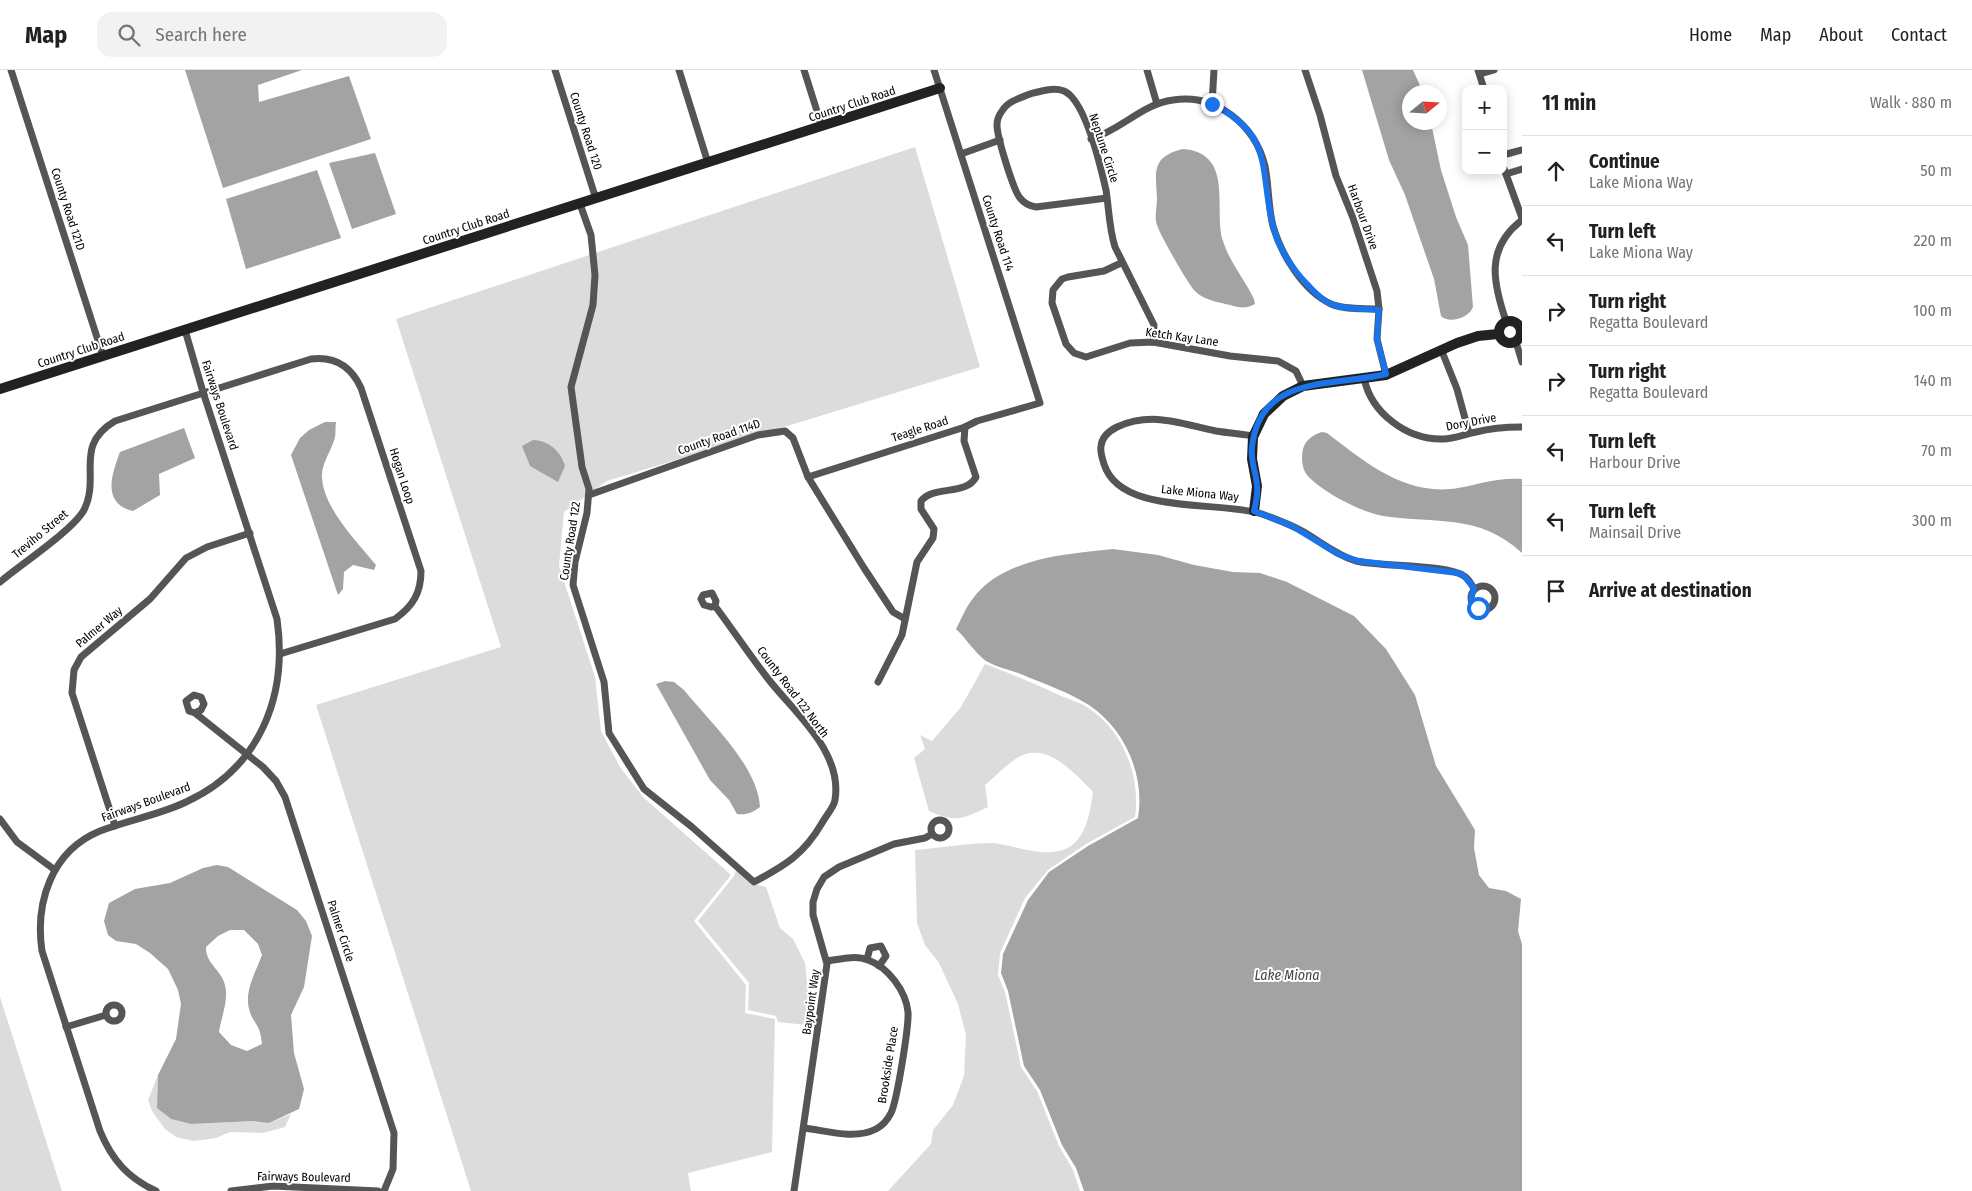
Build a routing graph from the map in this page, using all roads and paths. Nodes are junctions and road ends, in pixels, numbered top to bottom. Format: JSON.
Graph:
{"nodes":[{"id":1,"x":11,"y":70,"type":"edge"},
{"id":2,"x":555,"y":70,"type":"edge"},
{"id":3,"x":679,"y":70,"type":"edge"},
{"id":4,"x":804,"y":70,"type":"edge"},
{"id":5,"x":934,"y":70,"type":"edge"},
{"id":6,"x":1147,"y":70,"type":"edge"},
{"id":7,"x":1214,"y":70,"type":"edge"},
{"id":8,"x":1305,"y":70,"type":"edge"},
{"id":9,"x":1494,"y":70,"type":"edge"},
{"id":10,"x":1479,"y":72,"type":"edge"},
{"id":11,"x":1483,"y":85,"type":"edge"},
{"id":12,"x":940,"y":88,"type":"junction"},
{"id":13,"x":1157,"y":104,"type":"junction"},
{"id":14,"x":1212,"y":104,"type":"junction"},
{"id":15,"x":822,"y":127,"type":"junction"},
{"id":16,"x":1091,"y":139,"type":"junction"},
{"id":17,"x":1000,"y":140,"type":"junction"},
{"id":18,"x":1522,"y":150,"type":"edge"},
{"id":19,"x":961,"y":154,"type":"junction"},
{"id":20,"x":1507,"y":154,"type":"edge"},
{"id":21,"x":708,"y":163,"type":"junction"},
{"id":22,"x":1522,"y":168,"type":"edge"},
{"id":23,"x":1507,"y":174,"type":"edge"},
{"id":24,"x":1506,"y":175,"type":"edge"},
{"id":25,"x":1107,"y":198,"type":"junction"},
{"id":26,"x":596,"y":199,"type":"junction"},
{"id":27,"x":580,"y":204,"type":"junction"},
{"id":28,"x":1522,"y":219,"type":"edge"},
{"id":29,"x":1121,"y":263,"type":"junction"},
{"id":30,"x":1379,"y":310,"type":"junction"},
{"id":31,"x":1506,"y":321,"type":"junction"},
{"id":32,"x":185,"y":330,"type":"junction"},
{"id":33,"x":1522,"y":332,"type":"edge"},
{"id":34,"x":1498,"y":334,"type":"junction"},
{"id":35,"x":1153,"y":342,"type":"junction"},
{"id":36,"x":1516,"y":342,"type":"junction"},
{"id":37,"x":1441,"y":349,"type":"junction"},
{"id":38,"x":104,"y":356,"type":"junction"},
{"id":39,"x":1522,"y":362,"type":"edge"},
{"id":40,"x":1386,"y":374,"type":"junction"},
{"id":41,"x":1364,"y":378,"type":"junction"},
{"id":42,"x":1303,"y":386,"type":"junction"},
{"id":43,"x":0,"y":389,"type":"edge"},
{"id":44,"x":203,"y":392,"type":"junction"},
{"id":45,"x":1040,"y":403,"type":"joint"},
{"id":46,"x":965,"y":427,"type":"junction"},
{"id":47,"x":1522,"y":427,"type":"edge"},
{"id":48,"x":1469,"y":434,"type":"junction"},
{"id":49,"x":1254,"y":436,"type":"junction"},
{"id":50,"x":808,"y":477,"type":"junction"},
{"id":51,"x":589,"y":495,"type":"junction"},
{"id":52,"x":1254,"y":511,"type":"junction"},
{"id":53,"x":250,"y":534,"type":"junction"},
{"id":54,"x":0,"y":582,"type":"edge"},
{"id":55,"x":1474,"y":588,"type":"dead end"},
{"id":56,"x":715,"y":606,"type":"dead end"},
{"id":57,"x":905,"y":619,"type":"junction"},
{"id":58,"x":280,"y":654,"type":"junction"},
{"id":59,"x":878,"y":682,"type":"dead end"},
{"id":60,"x":195,"y":713,"type":"dead end"},
{"id":61,"x":246,"y":754,"type":"junction"},
{"id":62,"x":0,"y":819,"type":"edge"},
{"id":63,"x":115,"y":826,"type":"junction"},
{"id":64,"x":932,"y":834,"type":"dead end"},
{"id":65,"x":55,"y":870,"type":"junction"},
{"id":66,"x":754,"y":882,"type":"joint"},
{"id":67,"x":867,"y":959,"type":"junction"},
{"id":68,"x":827,"y":961,"type":"junction"},
{"id":69,"x":879,"y":966,"type":"junction"},
{"id":70,"x":106,"y":1015,"type":"dead end"},
{"id":71,"x":66,"y":1027,"type":"junction"},
{"id":72,"x":805,"y":1128,"type":"junction"},
{"id":73,"x":156,"y":1191,"type":"edge"},
{"id":74,"x":231,"y":1191,"type":"edge"},
{"id":75,"x":378,"y":1191,"type":"edge"},
{"id":76,"x":384,"y":1191,"type":"edge"},
{"id":77,"x":794,"y":1191,"type":"edge"}],
"edges":[{"from":1,"to":38,"type":"street","name":"County Road 121D"},
{"from":2,"to":26,"type":"street","name":"County Road 120"},
{"from":3,"to":21,"type":"street"},
{"from":4,"to":15,"type":"street"},
{"from":5,"to":12,"type":"street","name":"County Road 114"},
{"from":6,"to":13,"type":"street"},
{"from":7,"to":14,"type":"street"},
{"from":8,"to":30,"type":"street","name":"Harbour Drive"},
{"from":9,"to":10,"type":"street"},
{"from":10,"to":11,"type":"street"},
{"from":12,"to":15,"type":"street","name":"Country Club Road"},
{"from":12,"to":19,"type":"street","name":"County Road 114"},
{"from":13,"to":14,"type":"street"},
{"from":13,"to":16,"type":"street"},
{"from":14,"to":30,"type":"street"},
{"from":15,"to":21,"type":"street","name":"Country Club Road"},
{"from":16,"to":17,"type":"street","name":"Neptune Circle"},
{"from":16,"to":25,"type":"street","name":"Neptune Circle"},
{"from":17,"to":19,"type":"street"},
{"from":17,"to":25,"type":"street","name":"Neptune Circle"},
{"from":18,"to":20,"type":"street"},
{"from":19,"to":45,"type":"street","name":"County Road 114"},
{"from":21,"to":26,"type":"street","name":"Country Club Road"},
{"from":22,"to":23,"type":"street"},
{"from":24,"to":28,"type":"street"},
{"from":25,"to":29,"type":"street","name":"Neptune Circle"},
{"from":26,"to":27,"type":"street","name":"Country Club Road"},
{"from":27,"to":32,"type":"street","name":"Country Club Road"},
{"from":27,"to":51,"type":"street","name":"County Road 122"},
{"from":28,"to":31,"type":"street"},
{"from":29,"to":35,"type":"street","name":"Neptune Circle"},
{"from":29,"to":35,"type":"street","name":"Ketch Kay Lane"},
{"from":30,"to":40,"type":"street","name":"Harbour Drive"},
{"from":31,"to":33,"type":"street"},
{"from":31,"to":34,"type":"street"},
{"from":32,"to":38,"type":"street","name":"Country Club Road"},
{"from":32,"to":44,"type":"street","name":"Fairways Boulevard"},
{"from":33,"to":36,"type":"street"},
{"from":34,"to":36,"type":"street"},
{"from":34,"to":37,"type":"street"},
{"from":35,"to":42,"type":"street","name":"Ketch Kay Lane"},
{"from":36,"to":39,"type":"street"},
{"from":37,"to":40,"type":"street"},
{"from":37,"to":48,"type":"street"},
{"from":38,"to":43,"type":"street","name":"Country Club Road"},
{"from":40,"to":41,"type":"street"},
{"from":41,"to":42,"type":"street"},
{"from":41,"to":48,"type":"street","name":"Dory Drive"},
{"from":42,"to":49,"type":"street"},
{"from":44,"to":53,"type":"street","name":"Fairways Boulevard"},
{"from":44,"to":54,"type":"street","name":"Treviho Street"},
{"from":44,"to":58,"type":"street","name":"Hogan Loop"},
{"from":45,"to":46,"type":"street","name":"Teagle Road"},
{"from":46,"to":50,"type":"street","name":"Teagle Road"},
{"from":46,"to":57,"type":"street"},
{"from":47,"to":48,"type":"street","name":"Dory Drive"},
{"from":49,"to":52,"type":"street"},
{"from":49,"to":52,"type":"street","name":"Lake Miona Way"},
{"from":50,"to":51,"type":"street","name":"County Road 114D"},
{"from":50,"to":57,"type":"street","name":"County Road 114D"},
{"from":51,"to":66,"type":"street","name":"County Road 122"},
{"from":52,"to":55,"type":"street","name":"Lake Miona Way"},
{"from":53,"to":58,"type":"street","name":"Fairways Boulevard"},
{"from":53,"to":63,"type":"street","name":"Palmer Way"},
{"from":56,"to":66,"type":"street","name":"County Road 122 North"},
{"from":57,"to":59,"type":"street"},
{"from":58,"to":61,"type":"street","name":"Fairways Boulevard"},
{"from":60,"to":61,"type":"street","name":"Palmer Circle"},
{"from":61,"to":63,"type":"street","name":"Fairways Boulevard"},
{"from":61,"to":76,"type":"street","name":"Palmer Circle"},
{"from":62,"to":65,"type":"street"},
{"from":63,"to":65,"type":"street","name":"Fairways Boulevard"},
{"from":64,"to":68,"type":"street","name":"Baypoint Way"},
{"from":65,"to":71,"type":"street","name":"Fairways Boulevard"},
{"from":67,"to":68,"type":"street"},
{"from":67,"to":69,"type":"street","name":"Brookside Place"},
{"from":67,"to":69,"type":"street"},
{"from":68,"to":72,"type":"street","name":"Baypoint Way"},
{"from":69,"to":72,"type":"street","name":"Brookside Place"},
{"from":70,"to":71,"type":"street"},
{"from":71,"to":73,"type":"street","name":"Fairways Boulevard"},
{"from":72,"to":77,"type":"street","name":"Baypoint Way"},
{"from":74,"to":75,"type":"street","name":"Fairways Boulevard"}]}
